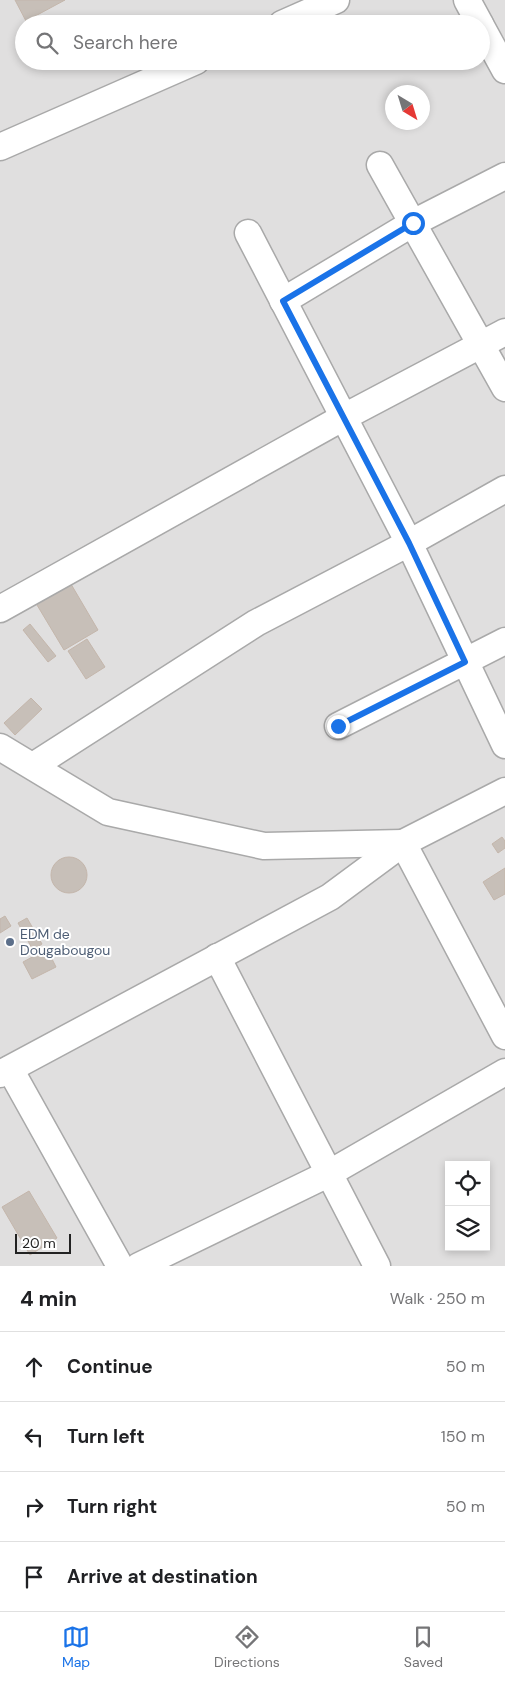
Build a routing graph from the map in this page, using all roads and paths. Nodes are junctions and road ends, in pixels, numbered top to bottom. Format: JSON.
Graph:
{"nodes":[{"id":1,"x":336,"y":0,"type":"edge"},
{"id":2,"x":467,"y":0,"type":"edge"},
{"id":3,"x":302,"y":15,"type":"edge"},
{"id":4,"x":475,"y":15,"type":"edge"},
{"id":5,"x":490,"y":42,"type":"edge"},
{"id":6,"x":176,"y":70,"type":"edge"},
{"id":7,"x":505,"y":70,"type":"edge"},
{"id":8,"x":0,"y":148,"type":"edge"},
{"id":9,"x":380,"y":165,"type":"dead end"},
{"id":10,"x":505,"y":176,"type":"edge"},
{"id":11,"x":413,"y":223,"type":"junction"},
{"id":12,"x":248,"y":233,"type":"dead end"},
{"id":13,"x":283,"y":301,"type":"junction"},
{"id":14,"x":505,"y":332,"type":"edge"},
{"id":15,"x":481,"y":346,"type":"junction"},
{"id":16,"x":505,"y":388,"type":"edge"},
{"id":17,"x":344,"y":418,"type":"junction"},
{"id":18,"x":505,"y":489,"type":"edge"},
{"id":19,"x":409,"y":543,"type":"junction"},
{"id":20,"x":0,"y":609,"type":"edge"},
{"id":21,"x":505,"y":641,"type":"edge"},
{"id":22,"x":465,"y":662,"type":"junction"},
{"id":23,"x":338,"y":726,"type":"dead end"},
{"id":24,"x":505,"y":745,"type":"edge"},
{"id":25,"x":0,"y":747,"type":"edge"},
{"id":26,"x":32,"y":766,"type":"junction"},
{"id":27,"x":505,"y":791,"type":"edge"},
{"id":28,"x":403,"y":843,"type":"junction"},
{"id":29,"x":217,"y":957,"type":"junction"},
{"id":30,"x":505,"y":1036,"type":"edge"},
{"id":31,"x":5,"y":1071,"type":"edge"},
{"id":32,"x":505,"y":1072,"type":"edge"},
{"id":33,"x":328,"y":1174,"type":"junction"},
{"id":34,"x":120,"y":1266,"type":"edge"},
{"id":35,"x":139,"y":1266,"type":"edge"},
{"id":36,"x":377,"y":1266,"type":"edge"}],
"edges":[{"from":1,"to":3,"type":"street"},
{"from":2,"to":4,"type":"street"},
{"from":5,"to":7,"type":"street"},
{"from":6,"to":8,"type":"street"},
{"from":9,"to":11,"type":"street"},
{"from":10,"to":11,"type":"street"},
{"from":11,"to":13,"type":"street"},
{"from":11,"to":15,"type":"street"},
{"from":12,"to":13,"type":"street"},
{"from":13,"to":17,"type":"street"},
{"from":14,"to":15,"type":"street"},
{"from":15,"to":16,"type":"street"},
{"from":15,"to":17,"type":"street"},
{"from":17,"to":19,"type":"street"},
{"from":17,"to":20,"type":"street"},
{"from":18,"to":19,"type":"street"},
{"from":19,"to":22,"type":"street"},
{"from":19,"to":26,"type":"street"},
{"from":21,"to":22,"type":"street"},
{"from":22,"to":23,"type":"street"},
{"from":22,"to":24,"type":"street"},
{"from":25,"to":26,"type":"street"},
{"from":26,"to":28,"type":"street"},
{"from":27,"to":28,"type":"street"},
{"from":28,"to":29,"type":"street"},
{"from":28,"to":30,"type":"street"},
{"from":29,"to":31,"type":"street"},
{"from":29,"to":33,"type":"street"},
{"from":31,"to":34,"type":"street"},
{"from":32,"to":33,"type":"street"},
{"from":33,"to":35,"type":"street"},
{"from":33,"to":36,"type":"street"}]}
